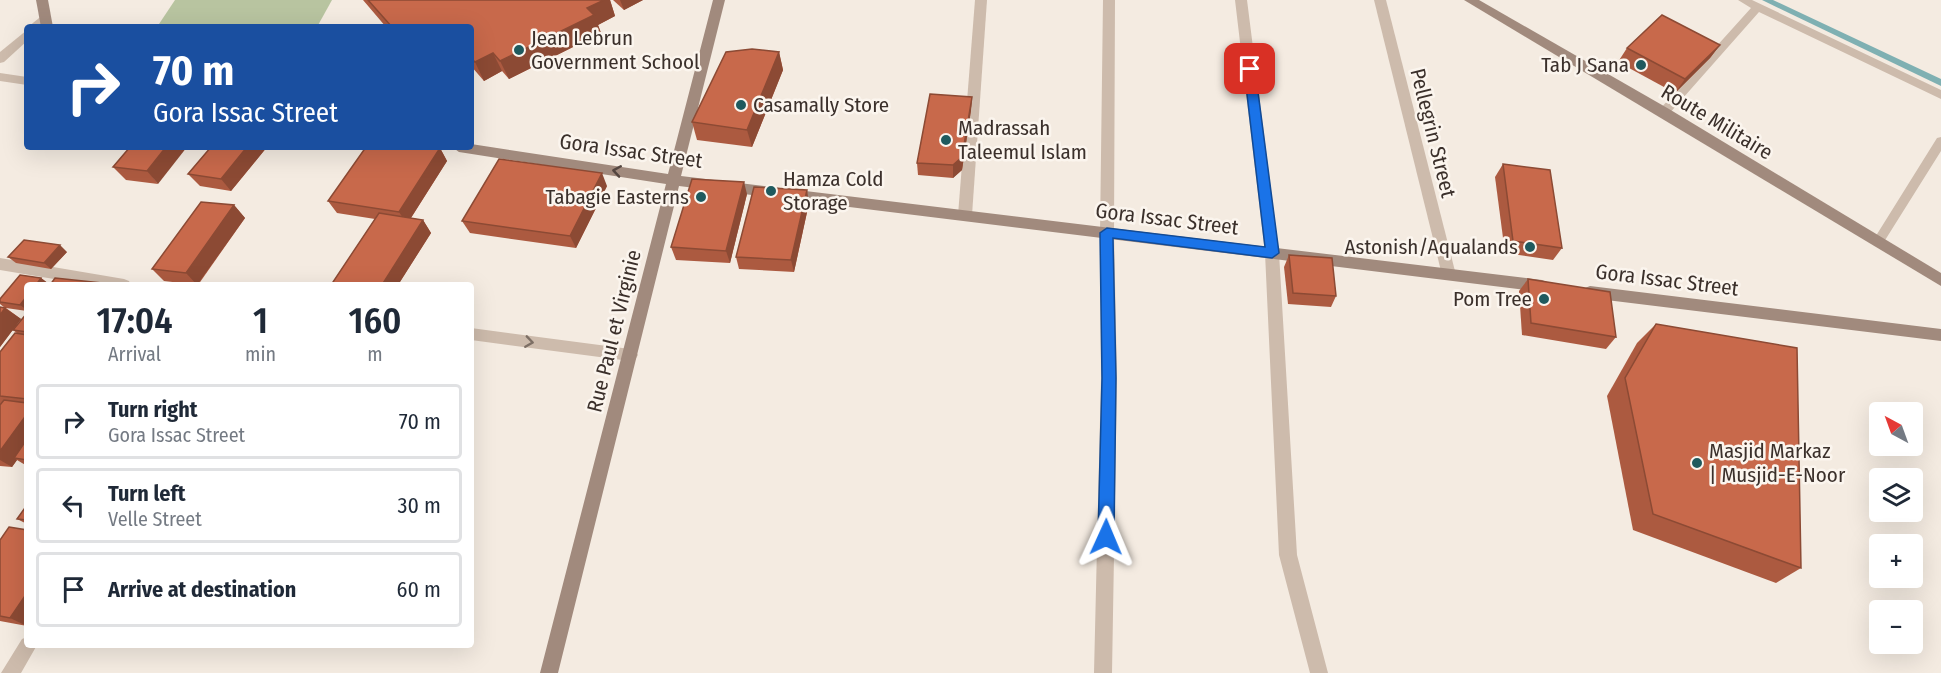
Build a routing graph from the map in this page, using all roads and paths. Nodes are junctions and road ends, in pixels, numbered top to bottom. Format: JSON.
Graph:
{"nodes":[{"id":1,"x":42,"y":0,"type":"edge"},
{"id":2,"x":719,"y":0,"type":"edge"},
{"id":3,"x":981,"y":0,"type":"edge"},
{"id":4,"x":1108,"y":0,"type":"edge"},
{"id":5,"x":1241,"y":0,"type":"edge"},
{"id":6,"x":1380,"y":0,"type":"edge"},
{"id":7,"x":1470,"y":0,"type":"edge"},
{"id":8,"x":1743,"y":0,"type":"edge"},
{"id":9,"x":1758,"y":7,"type":"junction"},
{"id":10,"x":46,"y":22,"type":"edge"},
{"id":11,"x":24,"y":37,"type":"edge"},
{"id":12,"x":0,"y":59,"type":"edge"},
{"id":13,"x":0,"y":76,"type":"edge"},
{"id":14,"x":24,"y":80,"type":"edge"},
{"id":15,"x":1941,"y":95,"type":"edge"},
{"id":16,"x":1664,"y":112,"type":"junction"},
{"id":17,"x":1941,"y":141,"type":"edge"},
{"id":18,"x":474,"y":149,"type":"edge"},
{"id":19,"x":674,"y":180,"type":"junction"},
{"id":20,"x":965,"y":215,"type":"junction"},
{"id":21,"x":1107,"y":233,"type":"junction"},
{"id":22,"x":1878,"y":242,"type":"junction"},
{"id":23,"x":1272,"y":253,"type":"junction"},
{"id":24,"x":0,"y":264,"type":"edge"},
{"id":25,"x":1449,"y":275,"type":"junction"},
{"id":26,"x":59,"y":280,"type":"edge"},
{"id":27,"x":1941,"y":280,"type":"edge"},
{"id":28,"x":85,"y":282,"type":"edge"},
{"id":29,"x":1554,"y":288,"type":"edge"},
{"id":30,"x":1578,"y":290,"type":"edge"},
{"id":31,"x":474,"y":334,"type":"edge"},
{"id":32,"x":1941,"y":335,"type":"edge"},
{"id":33,"x":630,"y":355,"type":"junction"},
{"id":34,"x":26,"y":648,"type":"edge"},
{"id":35,"x":10,"y":673,"type":"edge"},
{"id":36,"x":549,"y":673,"type":"edge"},
{"id":37,"x":1103,"y":673,"type":"edge"},
{"id":38,"x":1319,"y":673,"type":"edge"}],
"edges":[{"from":1,"to":10,"type":"street"},
{"from":2,"to":19,"type":"street","name":"Rue Paul et Virginie"},
{"from":3,"to":20,"type":"street"},
{"from":4,"to":21,"type":"street"},
{"from":5,"to":23,"type":"street"},
{"from":6,"to":25,"type":"street","name":"Pellegrin Street"},
{"from":7,"to":16,"type":"street","name":"Route Militaire"},
{"from":8,"to":9,"type":"lane"},
{"from":9,"to":15,"type":"lane"},
{"from":9,"to":16,"type":"lane"},
{"from":11,"to":12,"type":"street"},
{"from":13,"to":14,"type":"street"},
{"from":16,"to":22,"type":"street","name":"Route Militaire"},
{"from":17,"to":22,"type":"lane"},
{"from":19,"to":18,"type":"street","name":"Gora Issac Street","one_way":true},
{"from":19,"to":20,"type":"street","name":"Gora Issac Street"},
{"from":19,"to":33,"type":"street","name":"Rue Paul et Virginie"},
{"from":20,"to":21,"type":"street","name":"Gora Issac Street"},
{"from":21,"to":23,"type":"street","name":"Gora Issac Street"},
{"from":21,"to":37,"type":"street"},
{"from":22,"to":27,"type":"street","name":"Route Militaire"},
{"from":23,"to":25,"type":"street","name":"Gora Issac Street"},
{"from":23,"to":38,"type":"street"},
{"from":24,"to":26,"type":"street"},
{"from":25,"to":29,"type":"street","name":"Gora Issac Street"},
{"from":26,"to":28,"type":"street"},
{"from":30,"to":32,"type":"street","name":"Gora Issac Street"},
{"from":31,"to":33,"type":"street","one_way":true},
{"from":33,"to":36,"type":"street","name":"Rue Paul et Virginie"},
{"from":34,"to":35,"type":"street"}]}
